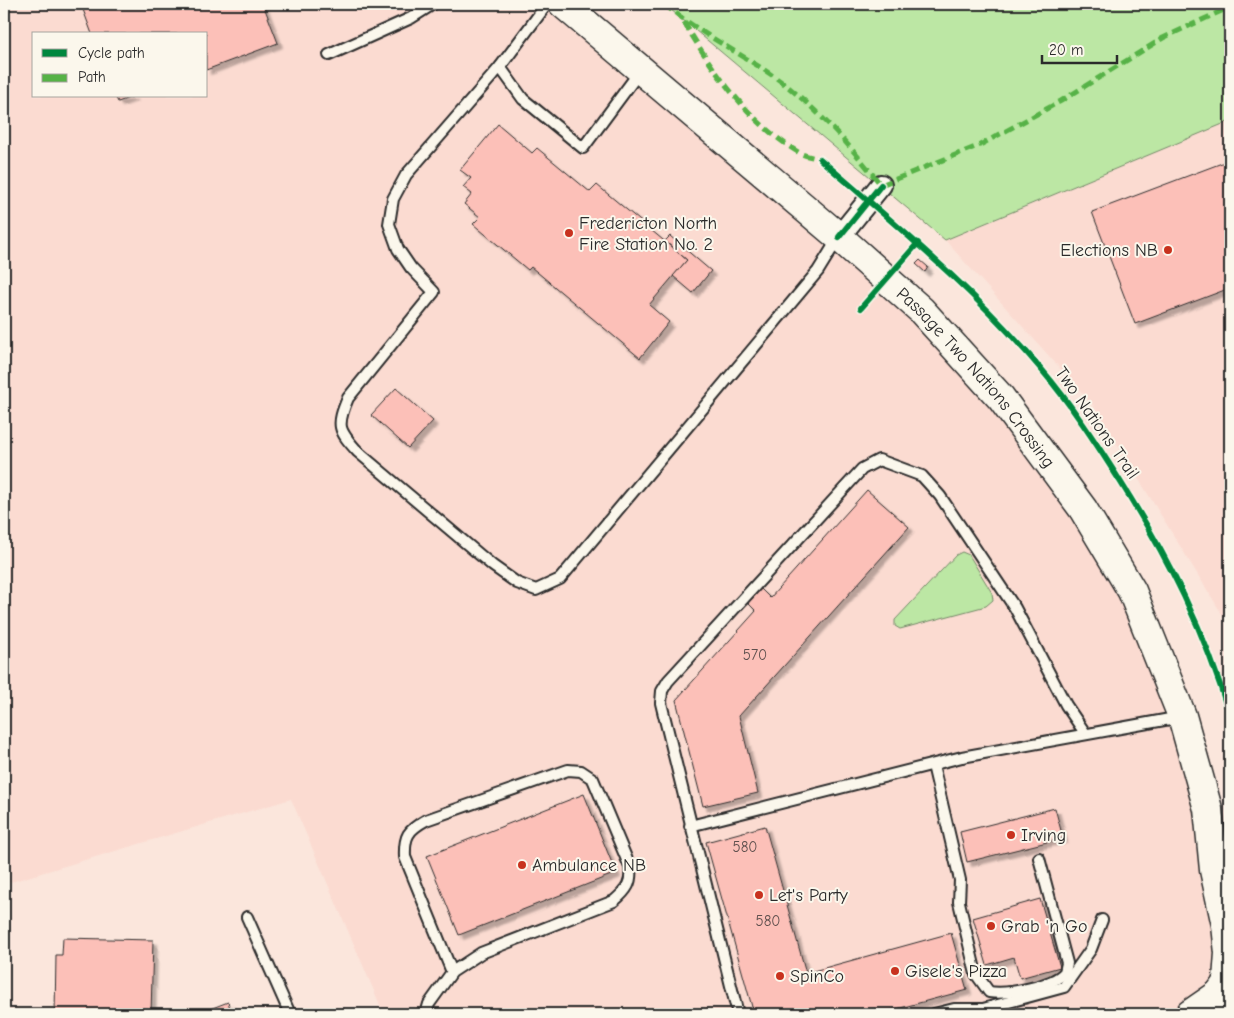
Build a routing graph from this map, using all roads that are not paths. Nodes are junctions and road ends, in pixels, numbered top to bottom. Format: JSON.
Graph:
{"nodes":[{"id":1,"x":433,"y":4,"type":"edge"},
{"id":2,"x":547,"y":4,"type":"edge"},
{"id":3,"x":563,"y":4,"type":"edge"},
{"id":4,"x":329,"y":55,"type":"dead end"},
{"id":5,"x":500,"y":67,"type":"junction"},
{"id":6,"x":641,"y":70,"type":"junction"},
{"id":7,"x":881,"y":186,"type":"dead end"},
{"id":8,"x":839,"y":237,"type":"junction"},
{"id":9,"x":1182,"y":716,"type":"junction"},
{"id":10,"x":1085,"y":733,"type":"junction"},
{"id":11,"x":934,"y":765,"type":"junction"},
{"id":12,"x":1208,"y":809,"type":"junction"},
{"id":13,"x":690,"y":826,"type":"junction"},
{"id":14,"x":1230,"y":851,"type":"edge"},
{"id":15,"x":1039,"y":858,"type":"dead end"},
{"id":16,"x":247,"y":917,"type":"dead end"},
{"id":17,"x":1102,"y":920,"type":"dead end"},
{"id":18,"x":452,"y":972,"type":"junction"},
{"id":19,"x":1223,"y":992,"type":"edge"},
{"id":20,"x":290,"y":1014,"type":"edge"},
{"id":21,"x":426,"y":1014,"type":"edge"},
{"id":22,"x":738,"y":1014,"type":"edge"},
{"id":23,"x":934,"y":1014,"type":"edge"},
{"id":24,"x":1190,"y":1014,"type":"edge"}],
"edges":[{"from":1,"to":4,"type":"lane"},
{"from":2,"to":5,"type":"lane"},
{"from":3,"to":6,"type":"main road","name":"Passage Two Nations Crossing"},
{"from":5,"to":6,"type":"lane"},
{"from":5,"to":8,"type":"lane"},
{"from":6,"to":8,"type":"main road","name":"Passage Two Nations Crossing"},
{"from":7,"to":8,"type":"street"},
{"from":8,"to":9,"type":"main road","name":"Passage Two Nations Crossing"},
{"from":9,"to":10,"type":"lane"},
{"from":9,"to":12,"type":"main road","name":"Passage Two Nations Crossing"},
{"from":10,"to":11,"type":"lane"},
{"from":10,"to":13,"type":"lane"},
{"from":11,"to":13,"type":"lane"},
{"from":11,"to":15,"type":"lane"},
{"from":12,"to":14,"type":"main road","name":"Passage Two Nations Crossing"},
{"from":12,"to":19,"type":"main road","name":"Passage Two Nations Crossing"},
{"from":13,"to":22,"type":"lane"},
{"from":16,"to":20,"type":"lane"},
{"from":17,"to":23,"type":"lane"},
{"from":18,"to":18,"type":"lane"},
{"from":18,"to":21,"type":"lane"},
{"from":19,"to":24,"type":"main road"}]}
